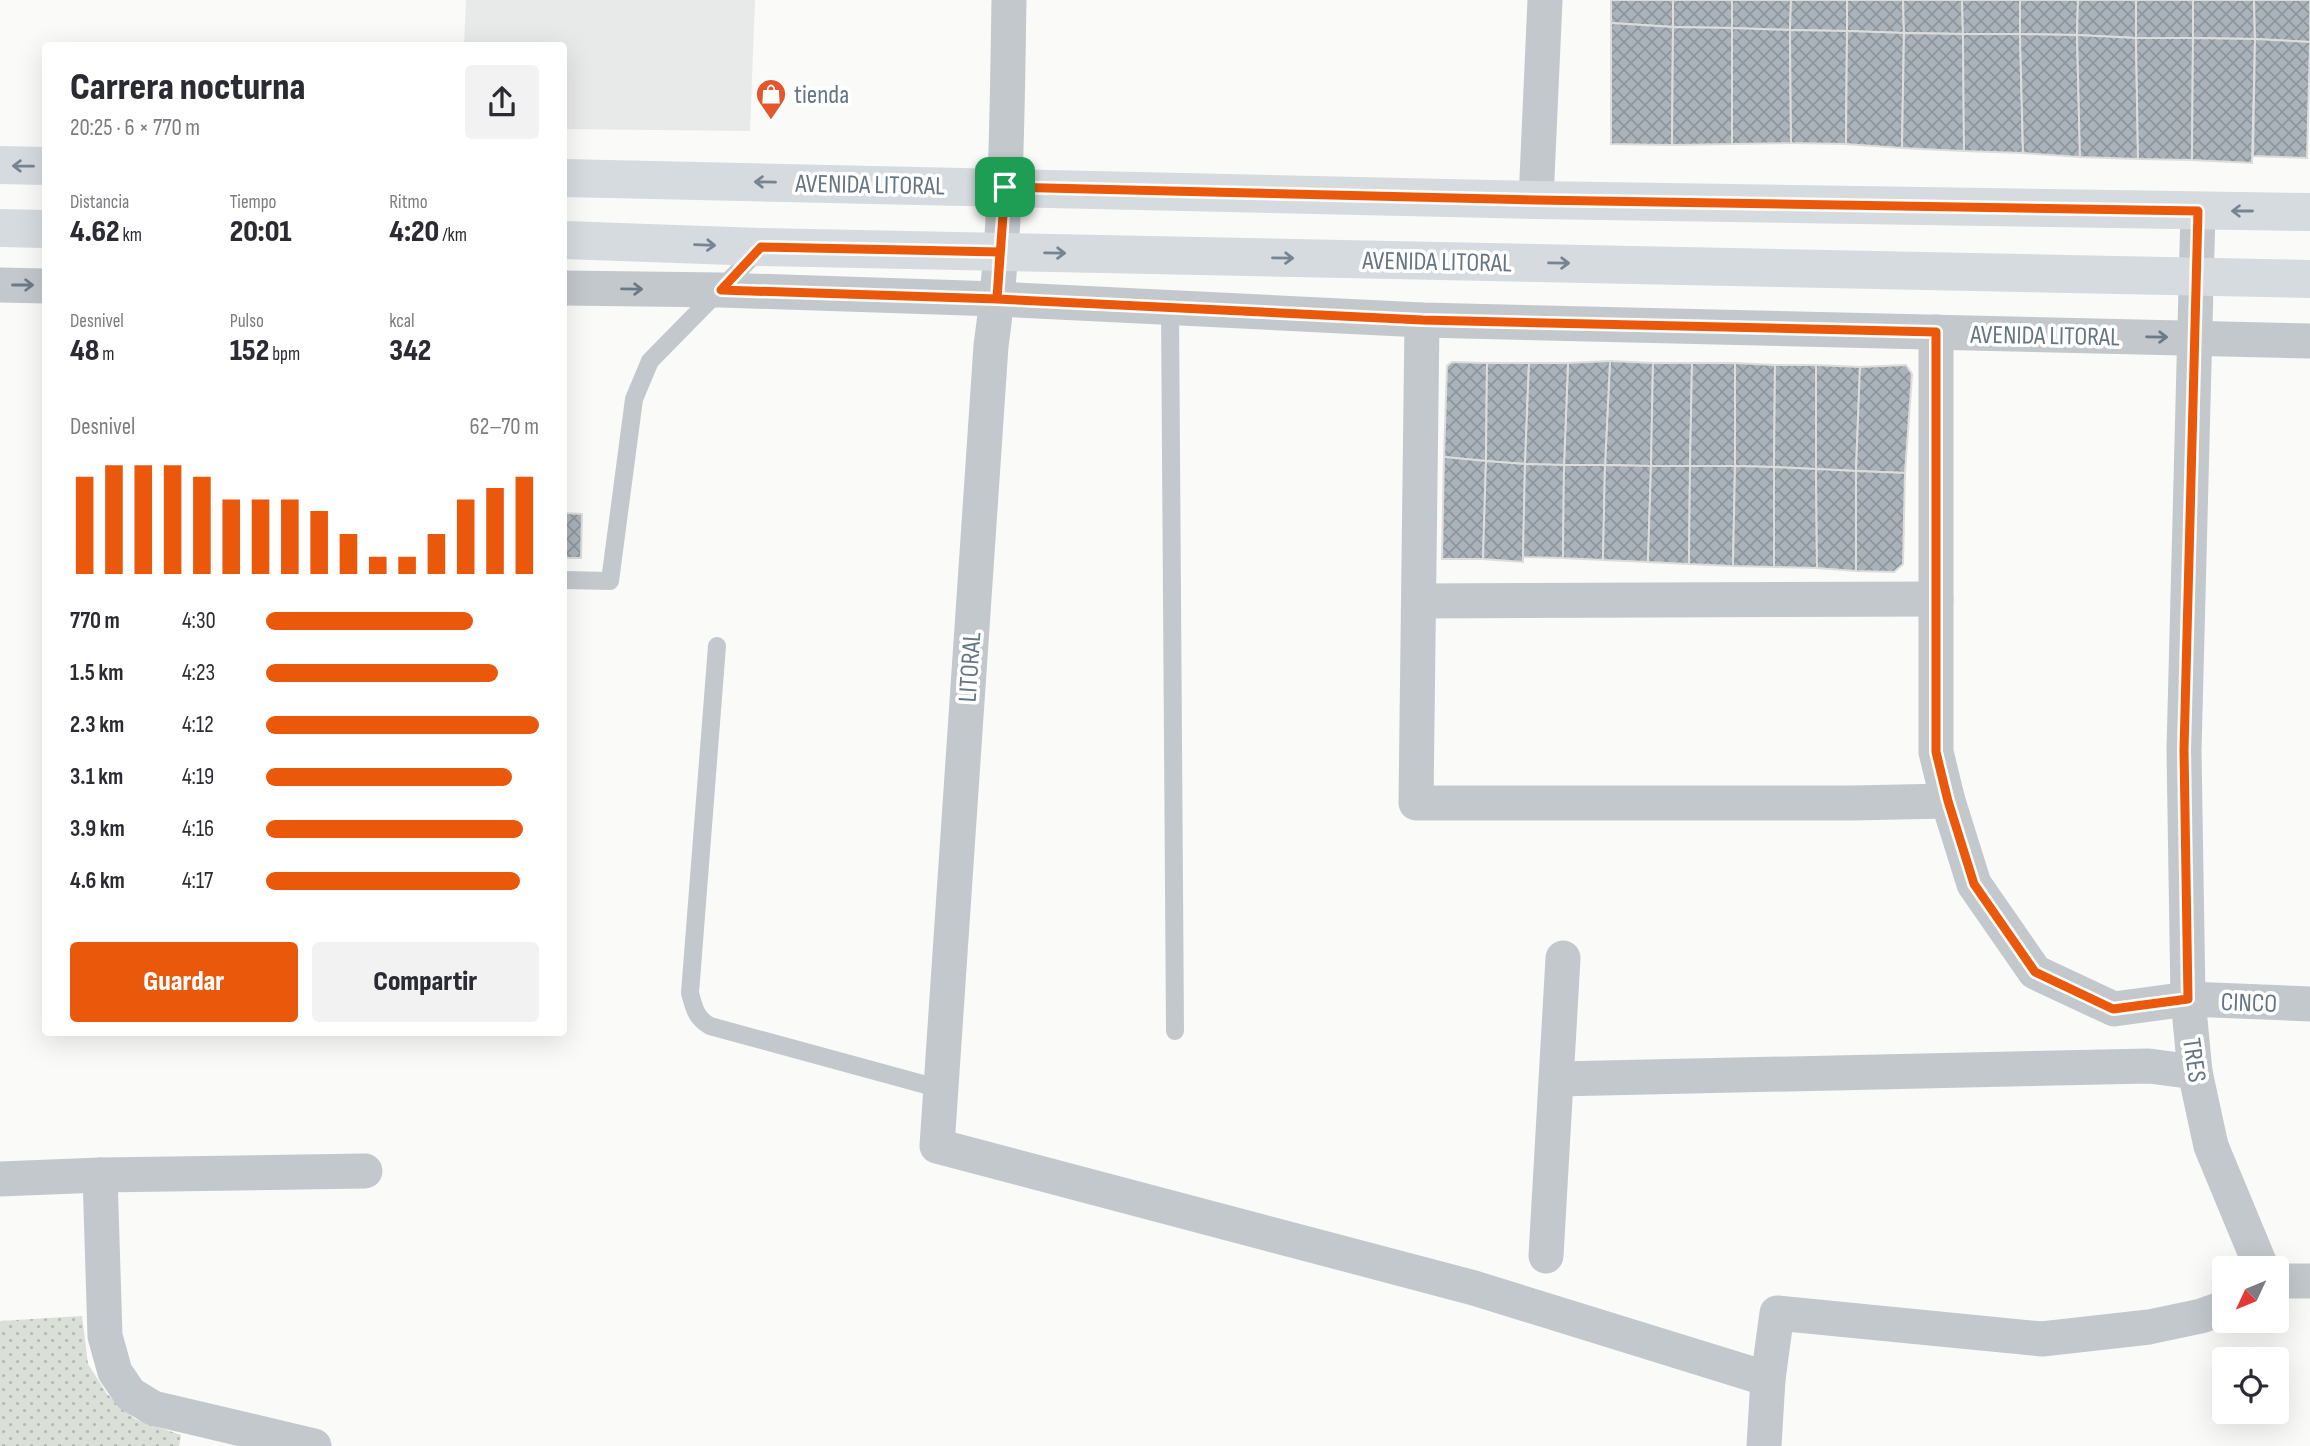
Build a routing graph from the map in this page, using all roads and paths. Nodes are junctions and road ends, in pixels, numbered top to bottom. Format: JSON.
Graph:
{"nodes":[{"id":1,"x":1009,"y":0,"type":"edge"},
{"id":2,"x":1545,"y":0,"type":"edge"},
{"id":3,"x":0,"y":165,"type":"edge"},
{"id":4,"x":42,"y":166,"type":"edge"},
{"id":5,"x":567,"y":178,"type":"edge"},
{"id":6,"x":1005,"y":187,"type":"junction"},
{"id":7,"x":1536,"y":200,"type":"junction"},
{"id":8,"x":2198,"y":211,"type":"junction"},
{"id":9,"x":2310,"y":212,"type":"edge"},
{"id":10,"x":0,"y":228,"type":"edge"},
{"id":11,"x":42,"y":229,"type":"edge"},
{"id":12,"x":567,"y":240,"type":"edge"},
{"id":13,"x":761,"y":247,"type":"junction"},
{"id":14,"x":1000,"y":252,"type":"junction"},
{"id":15,"x":2198,"y":277,"type":"junction"},
{"id":16,"x":2310,"y":279,"type":"edge"},
{"id":17,"x":0,"y":285,"type":"edge"},
{"id":18,"x":42,"y":286,"type":"edge"},
{"id":19,"x":567,"y":288,"type":"edge"},
{"id":20,"x":721,"y":290,"type":"junction"},
{"id":21,"x":997,"y":299,"type":"junction"},
{"id":22,"x":1170,"y":308,"type":"junction"},
{"id":23,"x":1422,"y":320,"type":"junction"},
{"id":24,"x":1936,"y":332,"type":"junction"},
{"id":25,"x":2196,"y":338,"type":"junction"},
{"id":26,"x":2310,"y":341,"type":"edge"},
{"id":27,"x":567,"y":580,"type":"edge"},
{"id":28,"x":1936,"y":599,"type":"junction"},
{"id":29,"x":1419,"y":601,"type":"junction"},
{"id":30,"x":717,"y":646,"type":"dead end"},
{"id":31,"x":1948,"y":801,"type":"junction"},
{"id":32,"x":1563,"y":958,"type":"dead end"},
{"id":33,"x":2188,"y":999,"type":"junction"},
{"id":34,"x":2310,"y":1004,"type":"edge"},
{"id":35,"x":1175,"y":1031,"type":"dead end"},
{"id":36,"x":2195,"y":1073,"type":"junction"},
{"id":37,"x":1558,"y":1079,"type":"junction"},
{"id":38,"x":941,"y":1090,"type":"junction"},
{"id":39,"x":365,"y":1171,"type":"dead end"},
{"id":40,"x":100,"y":1175,"type":"junction"},
{"id":41,"x":0,"y":1179,"type":"edge"},
{"id":42,"x":1546,"y":1256,"type":"dead end"},
{"id":43,"x":2257,"y":1256,"type":"edge"},
{"id":44,"x":2289,"y":1282,"type":"edge"},
{"id":45,"x":2310,"y":1282,"type":"edge"},
{"id":46,"x":2212,"y":1312,"type":"edge"},
{"id":47,"x":1768,"y":1379,"type":"junction"},
{"id":48,"x":314,"y":1446,"type":"edge"},
{"id":49,"x":1764,"y":1446,"type":"edge"}],
"edges":[{"from":1,"to":6,"type":"street","name":"LITORAL"},
{"from":2,"to":7,"type":"street"},
{"from":4,"to":3,"type":"main road","one_way":true},
{"from":6,"to":5,"type":"main road","name":"AVENIDA LITORAL","one_way":true},
{"from":6,"to":7,"type":"main road","name":"AVENIDA LITORAL"},
{"from":6,"to":14,"type":"street","name":"LITORAL"},
{"from":7,"to":8,"type":"main road","name":"AVENIDA LITORAL"},
{"from":9,"to":8,"type":"main road","name":"AVENIDA LITORAL","one_way":true},
{"from":8,"to":15,"type":"street","name":"TRES"},
{"from":10,"to":11,"type":"main road"},
{"from":12,"to":13,"type":"main road","name":"AVENIDA LITORAL","one_way":true},
{"from":13,"to":14,"type":"main road","name":"AVENIDA LITORAL"},
{"from":13,"to":20,"type":"lane"},
{"from":14,"to":15,"type":"main road","name":"AVENIDA LITORAL","one_way":true},
{"from":14,"to":21,"type":"street","name":"LITORAL"},
{"from":15,"to":16,"type":"main road","name":"AVENIDA LITORAL"},
{"from":15,"to":25,"type":"street","name":"TRES"},
{"from":17,"to":18,"type":"street","one_way":true},
{"from":19,"to":20,"type":"street","name":"AVENIDA LITORAL","one_way":true},
{"from":20,"to":21,"type":"street","name":"AVENIDA LITORAL"},
{"from":20,"to":27,"type":"lane"},
{"from":21,"to":22,"type":"street","name":"AVENIDA LITORAL"},
{"from":21,"to":38,"type":"street","name":"LITORAL"},
{"from":22,"to":23,"type":"street","name":"AVENIDA LITORAL"},
{"from":22,"to":35,"type":"lane"},
{"from":23,"to":24,"type":"street","name":"AVENIDA LITORAL"},
{"from":23,"to":29,"type":"street"},
{"from":24,"to":25,"type":"street","name":"AVENIDA LITORAL","one_way":true},
{"from":24,"to":28,"type":"street","name":"CINCO"},
{"from":25,"to":26,"type":"street","name":"AVENIDA LITORAL"},
{"from":25,"to":33,"type":"street","name":"TRES"},
{"from":28,"to":29,"type":"street"},
{"from":28,"to":31,"type":"street","name":"CINCO"},
{"from":29,"to":31,"type":"street"},
{"from":30,"to":38,"type":"lane"},
{"from":31,"to":33,"type":"street","name":"CINCO"},
{"from":32,"to":37,"type":"street"},
{"from":33,"to":34,"type":"street","name":"CINCO"},
{"from":33,"to":36,"type":"street","name":"TRES"},
{"from":36,"to":37,"type":"street"},
{"from":36,"to":43,"type":"street","name":"TRES"},
{"from":37,"to":42,"type":"street"},
{"from":38,"to":47,"type":"street","name":"LITORAL"},
{"from":39,"to":40,"type":"street"},
{"from":40,"to":41,"type":"street"},
{"from":40,"to":48,"type":"street"},
{"from":44,"to":45,"type":"street"},
{"from":46,"to":47,"type":"street"},
{"from":47,"to":49,"type":"street"}]}
